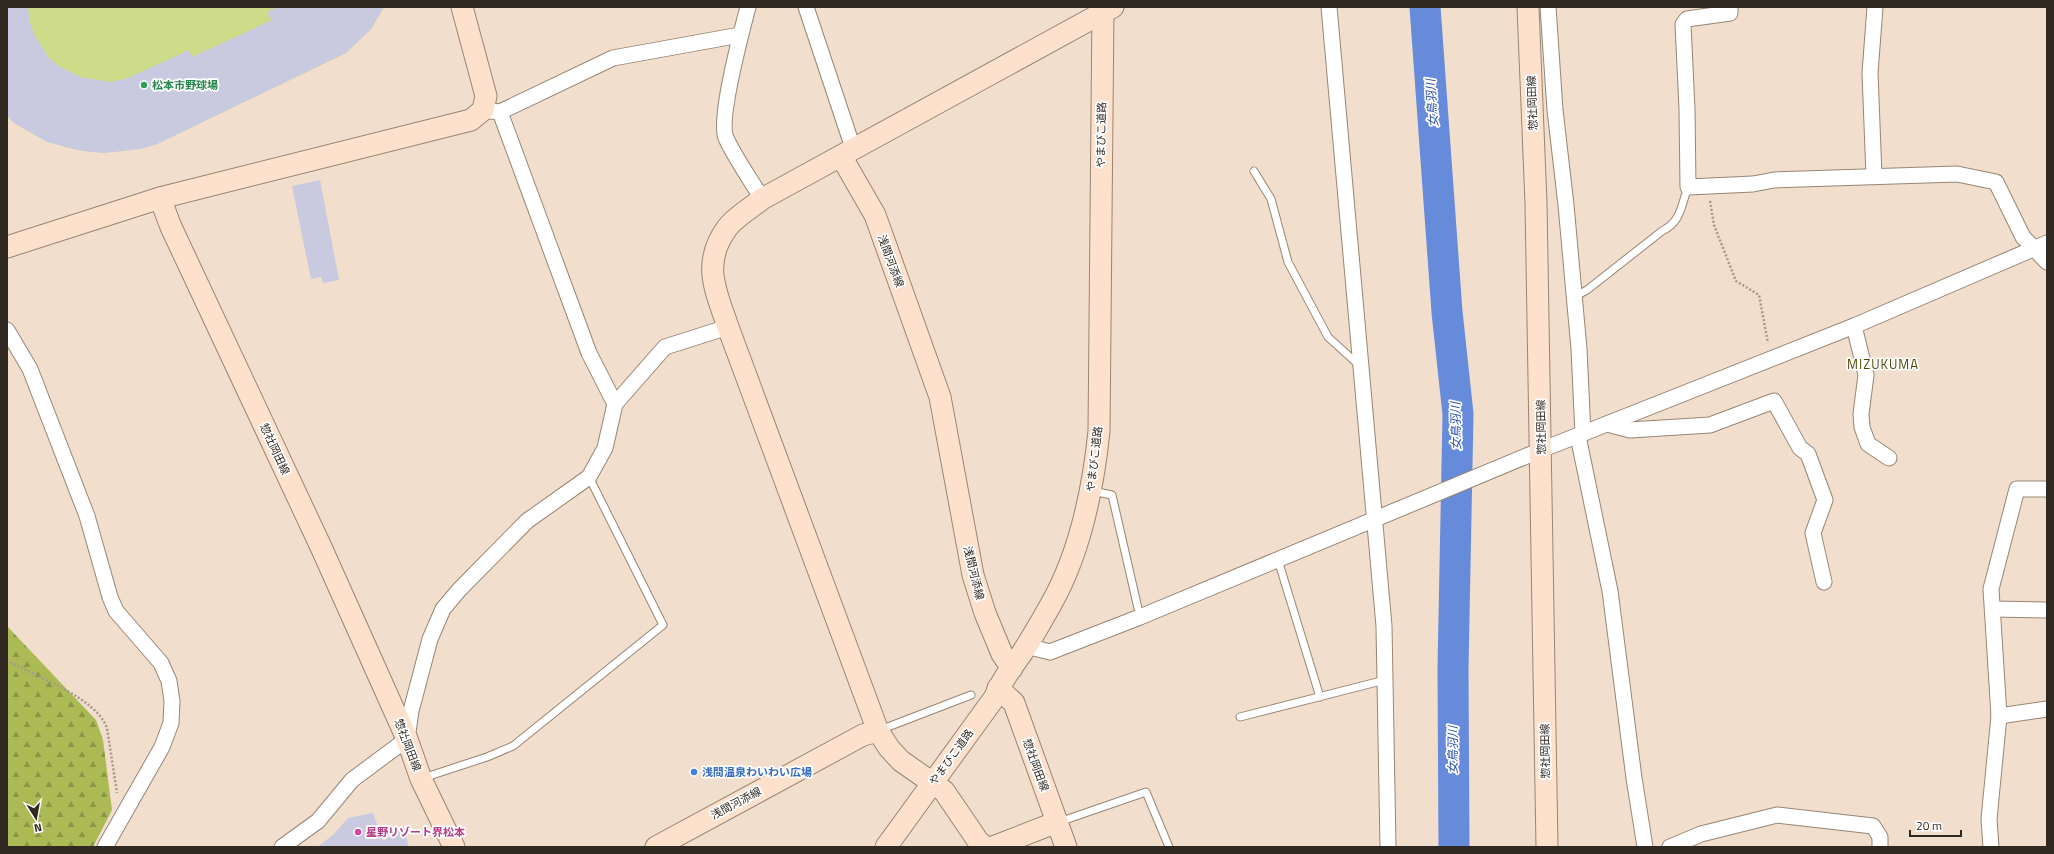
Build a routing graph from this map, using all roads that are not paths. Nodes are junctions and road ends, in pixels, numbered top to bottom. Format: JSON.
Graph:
{"nodes":[{"id":1,"x":462,"y":7,"type":"edge"},
{"id":2,"x":748,"y":7,"type":"edge"},
{"id":3,"x":806,"y":7,"type":"edge"},
{"id":4,"x":1329,"y":7,"type":"edge"},
{"id":5,"x":1528,"y":7,"type":"edge"},
{"id":6,"x":1548,"y":7,"type":"edge"},
{"id":7,"x":1730,"y":7,"type":"edge"},
{"id":8,"x":1875,"y":7,"type":"edge"},
{"id":9,"x":1106,"y":9,"type":"edge"},
{"id":10,"x":740,"y":35,"type":"junction"},
{"id":11,"x":491,"y":111,"type":"junction"},
{"id":12,"x":847,"y":152,"type":"junction"},
{"id":13,"x":1254,"y":172,"type":"dead end"},
{"id":14,"x":1874,"y":176,"type":"junction"},
{"id":15,"x":1688,"y":187,"type":"junction"},
{"id":16,"x":160,"y":198,"type":"junction"},
{"id":17,"x":762,"y":199,"type":"junction"},
{"id":18,"x":2040,"y":246,"type":"edge"},
{"id":19,"x":7,"y":247,"type":"edge"},
{"id":20,"x":2047,"y":262,"type":"edge"},
{"id":21,"x":1574,"y":297,"type":"junction"},
{"id":22,"x":1854,"y":326,"type":"junction"},
{"id":23,"x":728,"y":327,"type":"junction"},
{"id":24,"x":7,"y":330,"type":"edge"},
{"id":25,"x":1362,"y":368,"type":"junction"},
{"id":26,"x":615,"y":404,"type":"junction"},
{"id":27,"x":1606,"y":424,"type":"junction"},
{"id":28,"x":1580,"y":435,"type":"junction"},
{"id":29,"x":1541,"y":450,"type":"junction"},
{"id":30,"x":1889,"y":458,"type":"dead end"},
{"id":31,"x":589,"y":477,"type":"junction"},
{"id":32,"x":2047,"y":489,"type":"edge"},
{"id":33,"x":1090,"y":490,"type":"junction"},
{"id":34,"x":1380,"y":518,"type":"junction"},
{"id":35,"x":1278,"y":560,"type":"junction"},
{"id":36,"x":1824,"y":582,"type":"dead end"},
{"id":37,"x":1993,"y":609,"type":"junction"},
{"id":38,"x":2047,"y":610,"type":"edge"},
{"id":39,"x":1140,"y":617,"type":"junction"},
{"id":40,"x":1026,"y":646,"type":"junction"},
{"id":41,"x":1012,"y":668,"type":"junction"},
{"id":42,"x":1385,"y":680,"type":"junction"},
{"id":43,"x":998,"y":688,"type":"junction"},
{"id":44,"x":971,"y":694,"type":"dead end"},
{"id":45,"x":1320,"y":697,"type":"junction"},
{"id":46,"x":2047,"y":709,"type":"edge"},
{"id":47,"x":1999,"y":716,"type":"junction"},
{"id":48,"x":1240,"y":717,"type":"dead end"},
{"id":49,"x":878,"y":731,"type":"junction"},
{"id":50,"x":407,"y":739,"type":"junction"},
{"id":51,"x":421,"y":779,"type":"junction"},
{"id":52,"x":932,"y":783,"type":"junction"},
{"id":53,"x":1057,"y":822,"type":"junction"},
{"id":54,"x":105,"y":847,"type":"edge"},
{"id":55,"x":282,"y":847,"type":"edge"},
{"id":56,"x":454,"y":847,"type":"edge"},
{"id":57,"x":656,"y":847,"type":"edge"},
{"id":58,"x":886,"y":847,"type":"edge"},
{"id":59,"x":985,"y":847,"type":"edge"},
{"id":60,"x":992,"y":847,"type":"edge"},
{"id":61,"x":1066,"y":847,"type":"edge"},
{"id":62,"x":1169,"y":847,"type":"edge"},
{"id":63,"x":1388,"y":847,"type":"edge"},
{"id":64,"x":1547,"y":847,"type":"edge"},
{"id":65,"x":1645,"y":847,"type":"edge"},
{"id":66,"x":1670,"y":847,"type":"edge"},
{"id":67,"x":1880,"y":847,"type":"edge"},
{"id":68,"x":1991,"y":847,"type":"edge"}],
"edges":[{"from":1,"to":11,"type":"main road"},
{"from":2,"to":10,"type":"street"},
{"from":3,"to":12,"type":"street"},
{"from":4,"to":25,"type":"street"},
{"from":5,"to":29,"type":"main road","name":"惣社岡田線"},
{"from":6,"to":21,"type":"street"},
{"from":7,"to":15,"type":"street"},
{"from":8,"to":14,"type":"street"},
{"from":9,"to":12,"type":"main road"},
{"from":9,"to":33,"type":"main road","name":"やまびこ道路"},
{"from":10,"to":11,"type":"street"},
{"from":10,"to":17,"type":"street"},
{"from":11,"to":16,"type":"main road"},
{"from":11,"to":26,"type":"street"},
{"from":12,"to":17,"type":"main road"},
{"from":12,"to":41,"type":"main road","name":"浅間河添線"},
{"from":13,"to":25,"type":"lane"},
{"from":14,"to":15,"type":"street"},
{"from":14,"to":18,"type":"street"},
{"from":15,"to":21,"type":"lane"},
{"from":16,"to":19,"type":"main road"},
{"from":16,"to":50,"type":"main road","name":"惣社岡田線"},
{"from":17,"to":23,"type":"main road"},
{"from":18,"to":20,"type":"street"},
{"from":18,"to":22,"type":"street"},
{"from":21,"to":28,"type":"street"},
{"from":22,"to":27,"type":"street"},
{"from":22,"to":30,"type":"street"},
{"from":23,"to":26,"type":"street"},
{"from":23,"to":49,"type":"main road"},
{"from":24,"to":54,"type":"street"},
{"from":25,"to":34,"type":"street"},
{"from":26,"to":31,"type":"street"},
{"from":27,"to":28,"type":"street"},
{"from":27,"to":36,"type":"street"},
{"from":28,"to":29,"type":"street"},
{"from":28,"to":65,"type":"street"},
{"from":29,"to":34,"type":"street"},
{"from":29,"to":64,"type":"main road","name":"惣社岡田線"},
{"from":31,"to":50,"type":"street"},
{"from":31,"to":51,"type":"lane"},
{"from":32,"to":37,"type":"street"},
{"from":33,"to":39,"type":"lane"},
{"from":33,"to":40,"type":"main road","name":"やまびこ道路"},
{"from":34,"to":35,"type":"street"},
{"from":34,"to":42,"type":"street"},
{"from":35,"to":39,"type":"street"},
{"from":35,"to":45,"type":"lane"},
{"from":37,"to":38,"type":"street"},
{"from":37,"to":47,"type":"street"},
{"from":39,"to":40,"type":"street"},
{"from":40,"to":41,"type":"main road","name":"やまびこ道路"},
{"from":41,"to":43,"type":"main road","name":"やまびこ道路"},
{"from":42,"to":45,"type":"lane"},
{"from":42,"to":63,"type":"street"},
{"from":43,"to":52,"type":"main road","name":"やまびこ道路"},
{"from":43,"to":53,"type":"main road","name":"惣社岡田線"},
{"from":44,"to":49,"type":"lane","name":"浅間河添線"},
{"from":45,"to":48,"type":"lane"},
{"from":46,"to":47,"type":"street"},
{"from":47,"to":68,"type":"street"},
{"from":49,"to":52,"type":"main road"},
{"from":49,"to":57,"type":"main road","name":"浅間河添線"},
{"from":50,"to":51,"type":"main road","name":"惣社岡田線"},
{"from":50,"to":55,"type":"street"},
{"from":51,"to":56,"type":"main road","name":"惣社岡田線"},
{"from":52,"to":58,"type":"main road","name":"やまびこ道路"},
{"from":52,"to":59,"type":"main road"},
{"from":53,"to":60,"type":"main road"},
{"from":53,"to":61,"type":"main road","name":"惣社岡田線"},
{"from":53,"to":62,"type":"lane"},
{"from":66,"to":67,"type":"street"}]}
